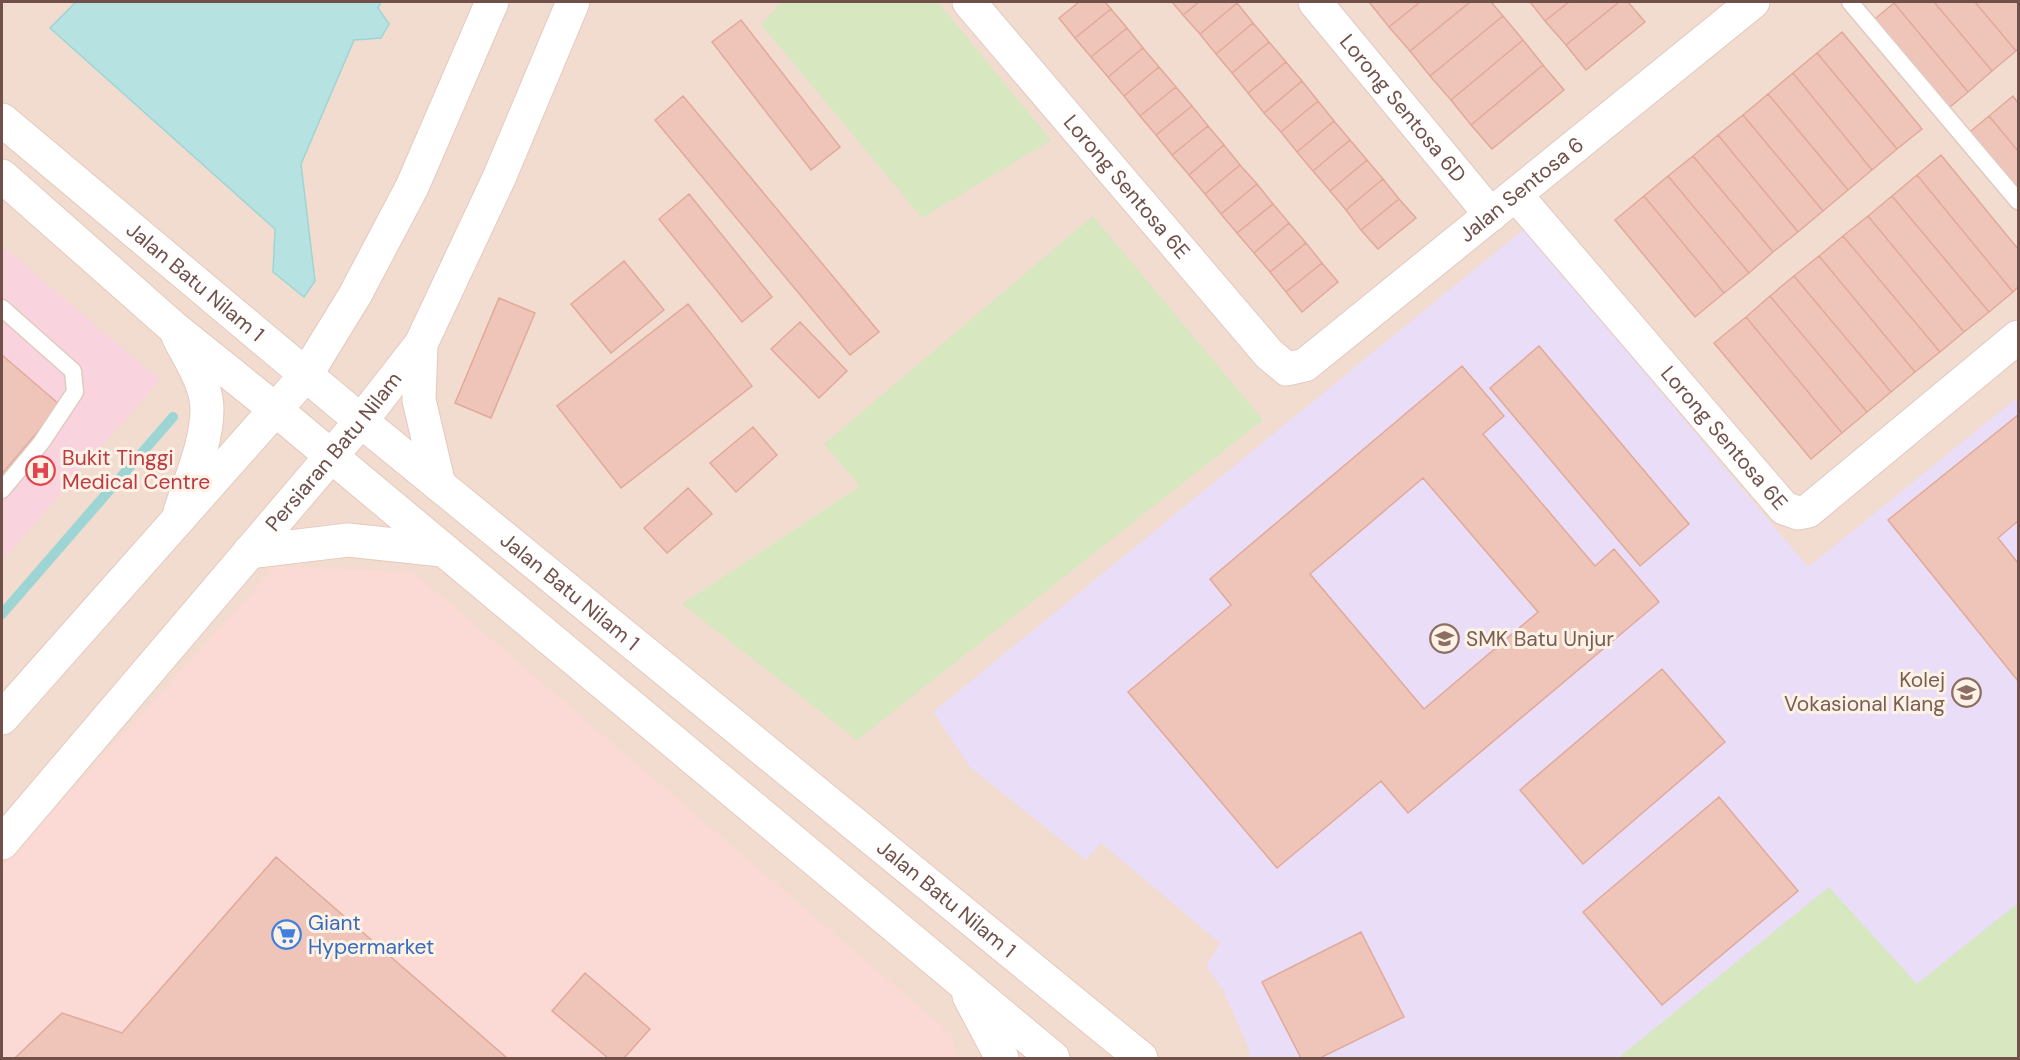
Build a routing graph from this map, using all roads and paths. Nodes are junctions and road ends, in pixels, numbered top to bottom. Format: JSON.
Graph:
{"nodes":[{"id":1,"x":492,"y":2,"type":"edge"},
{"id":2,"x":573,"y":2,"type":"edge"},
{"id":3,"x":969,"y":2,"type":"edge"},
{"id":4,"x":1315,"y":2,"type":"edge"},
{"id":5,"x":1850,"y":2,"type":"edge"},
{"id":6,"x":1734,"y":8,"type":"edge"},
{"id":7,"x":2,"y":120,"type":"edge"},
{"id":8,"x":2,"y":176,"type":"edge"},
{"id":9,"x":1516,"y":195,"type":"junction"},
{"id":10,"x":2019,"y":201,"type":"edge"},
{"id":11,"x":1491,"y":215,"type":"junction"},
{"id":12,"x":2,"y":308,"type":"edge"},
{"id":13,"x":174,"y":328,"type":"junction"},
{"id":14,"x":2019,"y":337,"type":"edge"},
{"id":15,"x":421,"y":344,"type":"junction"},
{"id":16,"x":1287,"y":369,"type":"joint"},
{"id":17,"x":306,"y":375,"type":"junction"},
{"id":18,"x":276,"y":410,"type":"junction"},
{"id":19,"x":361,"y":421,"type":"junction"},
{"id":20,"x":330,"y":457,"type":"junction"},
{"id":21,"x":439,"y":485,"type":"junction"},
{"id":22,"x":2,"y":490,"type":"edge"},
{"id":23,"x":177,"y":522,"type":"junction"},
{"id":24,"x":442,"y":550,"type":"junction"},
{"id":25,"x":249,"y":552,"type":"junction"},
{"id":26,"x":2,"y":718,"type":"edge"},
{"id":27,"x":2,"y":843,"type":"edge"},
{"id":28,"x":962,"y":982,"type":"junction"},
{"id":29,"x":1002,"y":1059,"type":"edge"},
{"id":30,"x":1053,"y":1059,"type":"edge"},
{"id":31,"x":1141,"y":1059,"type":"edge"}],
"edges":[{"from":1,"to":17,"type":"main road"},
{"from":2,"to":15,"type":"main road","name":"Persiaran Batu Nilam"},
{"from":3,"to":16,"type":"main road","name":"Lorong Sentosa 6E"},
{"from":4,"to":11,"type":"main road","name":"Lorong Sentosa 6D"},
{"from":5,"to":10,"type":"lane"},
{"from":6,"to":9,"type":"main road","name":"Jalan Sentosa 6"},
{"from":7,"to":17,"type":"main road","name":"Jalan Batu Nilam 1"},
{"from":8,"to":13,"type":"main road"},
{"from":9,"to":11,"type":"main road","name":"Jalan Sentosa 6"},
{"from":9,"to":14,"type":"main road","name":"Lorong Sentosa 6E"},
{"from":11,"to":16,"type":"main road","name":"Jalan Sentosa 6"},
{"from":12,"to":22,"type":"lane"},
{"from":13,"to":18,"type":"main road"},
{"from":13,"to":23,"type":"main road"},
{"from":15,"to":19,"type":"main road","name":"Persiaran Batu Nilam"},
{"from":15,"to":21,"type":"main road"},
{"from":17,"to":18,"type":"main road"},
{"from":17,"to":19,"type":"main road","name":"Jalan Batu Nilam 1"},
{"from":18,"to":20,"type":"main road"},
{"from":18,"to":23,"type":"main road"},
{"from":19,"to":20,"type":"main road","name":"Persiaran Batu Nilam"},
{"from":19,"to":21,"type":"main road","name":"Jalan Batu Nilam 1"},
{"from":20,"to":24,"type":"main road"},
{"from":20,"to":25,"type":"main road","name":"Persiaran Batu Nilam"},
{"from":21,"to":31,"type":"main road","name":"Jalan Batu Nilam 1"},
{"from":23,"to":26,"type":"main road"},
{"from":24,"to":25,"type":"main road"},
{"from":24,"to":28,"type":"main road"},
{"from":25,"to":27,"type":"main road","name":"Persiaran Batu Nilam"},
{"from":28,"to":29,"type":"main road"},
{"from":28,"to":30,"type":"main road"}]}
